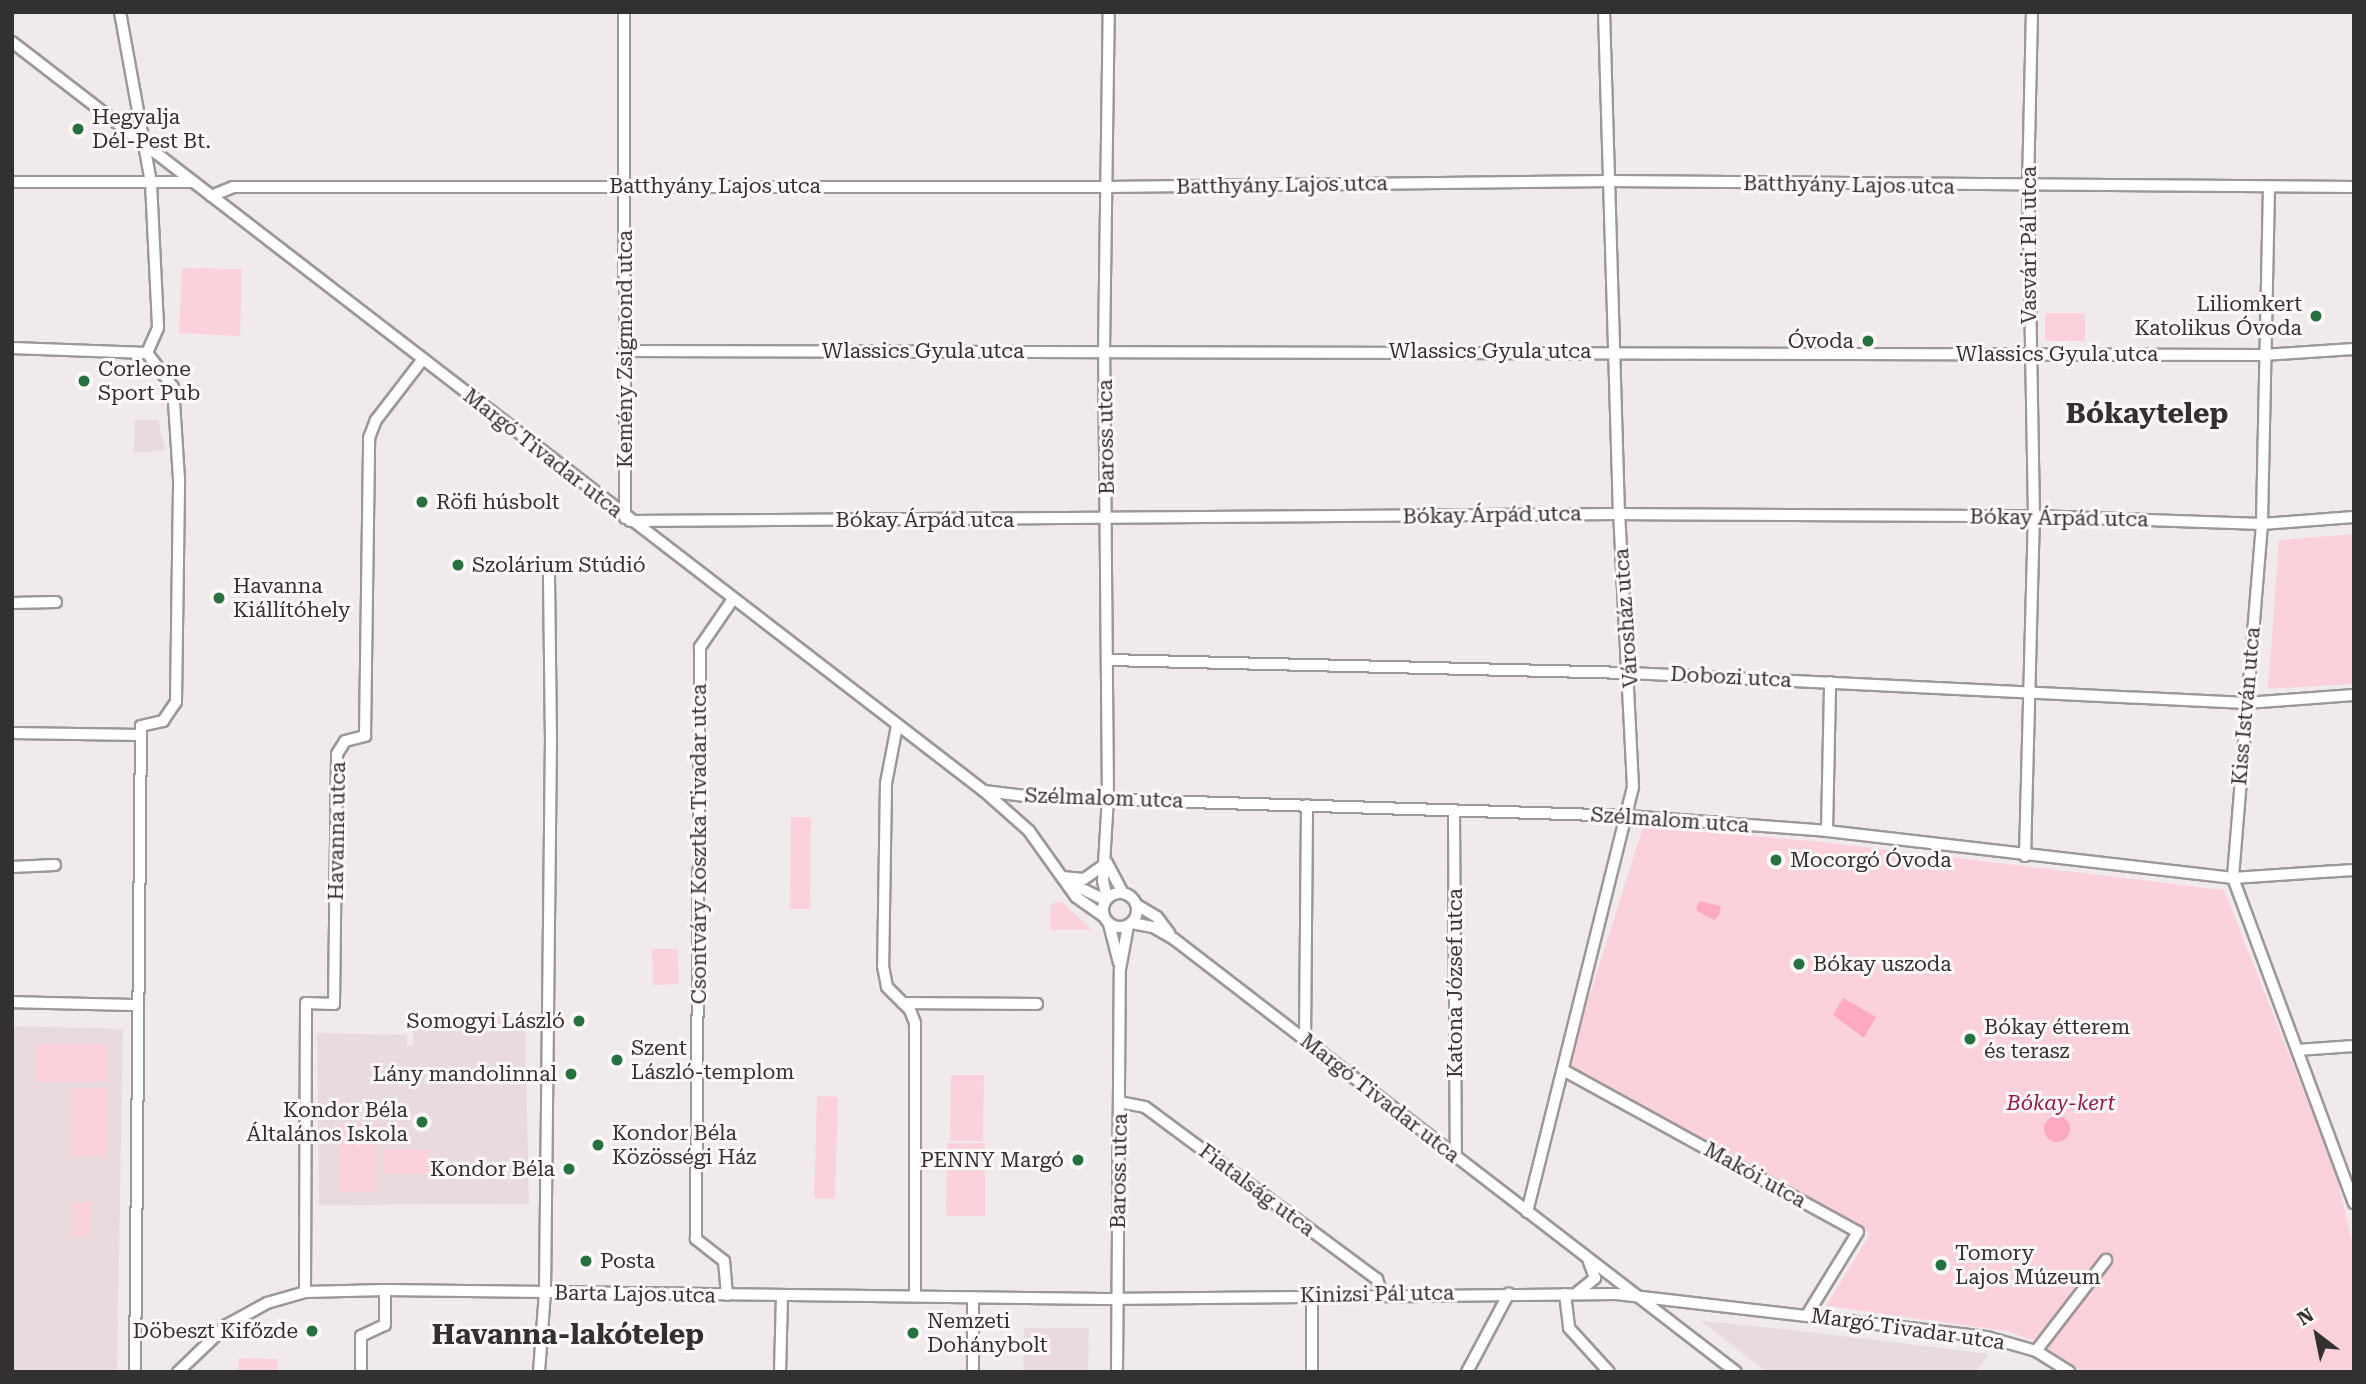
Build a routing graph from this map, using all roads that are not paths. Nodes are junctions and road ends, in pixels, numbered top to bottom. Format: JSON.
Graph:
{"nodes":[{"id":1,"x":120,"y":12,"type":"edge"},
{"id":2,"x":624,"y":12,"type":"edge"},
{"id":3,"x":1109,"y":12,"type":"edge"},
{"id":4,"x":1604,"y":12,"type":"edge"},
{"id":5,"x":2032,"y":12,"type":"edge"},
{"id":6,"x":12,"y":41,"type":"edge"},
{"id":7,"x":142,"y":142,"type":"junction"},
{"id":8,"x":1610,"y":181,"type":"junction"},
{"id":9,"x":12,"y":182,"type":"edge"},
{"id":10,"x":192,"y":182,"type":"junction"},
{"id":11,"x":150,"y":183,"type":"junction"},
{"id":12,"x":626,"y":186,"type":"junction"},
{"id":13,"x":1107,"y":187,"type":"junction"},
{"id":14,"x":2028,"y":187,"type":"junction"},
{"id":15,"x":2269,"y":187,"type":"junction"},
{"id":16,"x":2354,"y":187,"type":"edge"},
{"id":17,"x":211,"y":196,"type":"junction"},
{"id":18,"x":12,"y":348,"type":"edge"},
{"id":19,"x":2354,"y":349,"type":"edge"},
{"id":20,"x":626,"y":351,"type":"junction"},
{"id":21,"x":1104,"y":351,"type":"junction"},
{"id":22,"x":1614,"y":351,"type":"junction"},
{"id":23,"x":147,"y":353,"type":"junction"},
{"id":24,"x":2029,"y":354,"type":"junction"},
{"id":25,"x":2263,"y":355,"type":"junction"},
{"id":26,"x":423,"y":359,"type":"junction"},
{"id":27,"x":1619,"y":513,"type":"junction"},
{"id":28,"x":2034,"y":516,"type":"junction"},
{"id":29,"x":2354,"y":516,"type":"edge"},
{"id":30,"x":1108,"y":519,"type":"junction"},
{"id":31,"x":627,"y":520,"type":"junction"},
{"id":32,"x":2262,"y":524,"type":"junction"},
{"id":33,"x":549,"y":569,"type":"dead end"},
{"id":34,"x":733,"y":599,"type":"junction"},
{"id":35,"x":56,"y":602,"type":"dead end"},
{"id":36,"x":12,"y":603,"type":"edge"},
{"id":37,"x":1108,"y":660,"type":"junction"},
{"id":38,"x":1630,"y":673,"type":"junction"},
{"id":39,"x":1830,"y":682,"type":"junction"},
{"id":40,"x":2027,"y":690,"type":"junction"},
{"id":41,"x":2354,"y":695,"type":"edge"},
{"id":42,"x":2246,"y":702,"type":"junction"},
{"id":43,"x":897,"y":726,"type":"junction"},
{"id":44,"x":12,"y":733,"type":"edge"},
{"id":45,"x":141,"y":735,"type":"junction"},
{"id":46,"x":984,"y":792,"type":"junction"},
{"id":47,"x":1108,"y":798,"type":"junction"},
{"id":48,"x":1307,"y":804,"type":"junction"},
{"id":49,"x":1454,"y":811,"type":"junction"},
{"id":50,"x":1629,"y":816,"type":"junction"},
{"id":51,"x":1827,"y":831,"type":"junction"},
{"id":52,"x":2025,"y":856,"type":"junction"},
{"id":53,"x":1107,"y":863,"type":"junction"},
{"id":54,"x":55,"y":865,"type":"dead end"},
{"id":55,"x":12,"y":867,"type":"edge"},
{"id":56,"x":2354,"y":870,"type":"edge"},
{"id":57,"x":1062,"y":877,"type":"junction"},
{"id":58,"x":2233,"y":878,"type":"junction"},
{"id":59,"x":1123,"y":893,"type":"junction"},
{"id":60,"x":1106,"y":899,"type":"junction"},
{"id":61,"x":1136,"y":905,"type":"junction"},
{"id":62,"x":1106,"y":920,"type":"junction"},
{"id":63,"x":1130,"y":924,"type":"junction"},
{"id":64,"x":1174,"y":940,"type":"junction"},
{"id":65,"x":1120,"y":969,"type":"junction"},
{"id":66,"x":138,"y":1000,"type":"junction"},
{"id":67,"x":12,"y":1002,"type":"edge"},
{"id":68,"x":903,"y":1003,"type":"junction"},
{"id":69,"x":1037,"y":1004,"type":"dead end"},
{"id":70,"x":1305,"y":1040,"type":"junction"},
{"id":71,"x":2354,"y":1046,"type":"edge"},
{"id":72,"x":2298,"y":1050,"type":"junction"},
{"id":73,"x":1565,"y":1071,"type":"junction"},
{"id":74,"x":1119,"y":1102,"type":"junction"},
{"id":75,"x":1456,"y":1156,"type":"junction"},
{"id":76,"x":2354,"y":1203,"type":"edge"},
{"id":77,"x":1527,"y":1212,"type":"junction"},
{"id":78,"x":1586,"y":1257,"type":"junction"},
{"id":79,"x":2106,"y":1260,"type":"dead end"},
{"id":80,"x":385,"y":1290,"type":"junction"},
{"id":81,"x":305,"y":1292,"type":"junction"},
{"id":82,"x":545,"y":1292,"type":"junction"},
{"id":83,"x":1509,"y":1293,"type":"junction"},
{"id":84,"x":1382,"y":1294,"type":"junction"},
{"id":85,"x":1570,"y":1294,"type":"junction"},
{"id":86,"x":727,"y":1295,"type":"junction"},
{"id":87,"x":782,"y":1295,"type":"junction"},
{"id":88,"x":1312,"y":1295,"type":"junction"},
{"id":89,"x":1637,"y":1295,"type":"junction"},
{"id":90,"x":915,"y":1296,"type":"junction"},
{"id":91,"x":973,"y":1297,"type":"junction"},
{"id":92,"x":1118,"y":1297,"type":"junction"},
{"id":93,"x":1807,"y":1315,"type":"junction"},
{"id":94,"x":2036,"y":1351,"type":"junction"},
{"id":95,"x":135,"y":1372,"type":"edge"},
{"id":96,"x":178,"y":1372,"type":"edge"},
{"id":97,"x":360,"y":1372,"type":"edge"},
{"id":98,"x":539,"y":1372,"type":"edge"},
{"id":99,"x":780,"y":1372,"type":"edge"},
{"id":100,"x":973,"y":1372,"type":"edge"},
{"id":101,"x":1117,"y":1372,"type":"edge"},
{"id":102,"x":1312,"y":1372,"type":"edge"},
{"id":103,"x":1467,"y":1372,"type":"edge"},
{"id":104,"x":1609,"y":1372,"type":"edge"},
{"id":105,"x":1737,"y":1372,"type":"edge"},
{"id":106,"x":2069,"y":1372,"type":"edge"}],
"edges":[{"from":1,"to":7,"type":"street"},
{"from":2,"to":12,"type":"street","name":"Kemény Zsigmond utca"},
{"from":3,"to":13,"type":"street","name":"Baross utca"},
{"from":4,"to":8,"type":"street","name":"Városház utca"},
{"from":5,"to":14,"type":"street","name":"Vasvári Pál utca"},
{"from":6,"to":7,"type":"street","name":"Margó Tivadar utca"},
{"from":7,"to":10,"type":"street","name":"Margó Tivadar utca"},
{"from":7,"to":11,"type":"street"},
{"from":8,"to":13,"type":"street","name":"Batthyány Lajos utca"},
{"from":8,"to":14,"type":"street","name":"Batthyány Lajos utca"},
{"from":8,"to":22,"type":"street","name":"Városház utca"},
{"from":9,"to":11,"type":"street"},
{"from":10,"to":11,"type":"street"},
{"from":10,"to":17,"type":"street","name":"Margó Tivadar utca"},
{"from":11,"to":23,"type":"street"},
{"from":12,"to":13,"type":"street","name":"Batthyány Lajos utca"},
{"from":12,"to":17,"type":"street","name":"Batthyány Lajos utca"},
{"from":12,"to":20,"type":"street","name":"Kemény Zsigmond utca"},
{"from":13,"to":21,"type":"street","name":"Baross utca"},
{"from":14,"to":15,"type":"street","name":"Batthyány Lajos utca"},
{"from":14,"to":24,"type":"street","name":"Vasvári Pál utca"},
{"from":15,"to":16,"type":"street","name":"Batthyány Lajos utca"},
{"from":15,"to":25,"type":"street","name":"Kiss István utca"},
{"from":17,"to":26,"type":"street","name":"Margó Tivadar utca"},
{"from":18,"to":23,"type":"street"},
{"from":19,"to":25,"type":"street","name":"Wlassics Gyula utca"},
{"from":20,"to":21,"type":"street","name":"Wlassics Gyula utca"},
{"from":20,"to":31,"type":"street","name":"Kemény Zsigmond utca"},
{"from":21,"to":22,"type":"street","name":"Wlassics Gyula utca"},
{"from":21,"to":30,"type":"street","name":"Baross utca"},
{"from":22,"to":24,"type":"street","name":"Wlassics Gyula utca"},
{"from":22,"to":27,"type":"street","name":"Városház utca"},
{"from":23,"to":45,"type":"street"},
{"from":24,"to":25,"type":"street","name":"Wlassics Gyula utca"},
{"from":24,"to":28,"type":"street","name":"Vasvári Pál utca"},
{"from":25,"to":32,"type":"street","name":"Kiss István utca"},
{"from":26,"to":31,"type":"street","name":"Margó Tivadar utca"},
{"from":26,"to":81,"type":"street","name":"Havanna utca"},
{"from":27,"to":28,"type":"street","name":"Bókay Árpád utca"},
{"from":27,"to":30,"type":"street","name":"Bókay Árpád utca"},
{"from":27,"to":38,"type":"street","name":"Városház utca"},
{"from":28,"to":32,"type":"street","name":"Bókay Árpád utca"},
{"from":28,"to":40,"type":"street","name":"Vasvári Pál utca"},
{"from":29,"to":32,"type":"street","name":"Bókay Árpád utca"},
{"from":30,"to":31,"type":"street","name":"Bókay Árpád utca"},
{"from":30,"to":37,"type":"street","name":"Baross utca"},
{"from":31,"to":34,"type":"street","name":"Margó Tivadar utca"},
{"from":32,"to":42,"type":"street","name":"Kiss István utca"},
{"from":33,"to":82,"type":"street"},
{"from":34,"to":43,"type":"street","name":"Margó Tivadar utca"},
{"from":34,"to":86,"type":"street","name":"Csontváry Kosztka Tivadar utca"},
{"from":35,"to":36,"type":"street"},
{"from":37,"to":38,"type":"street","name":"Dobozi utca"},
{"from":37,"to":47,"type":"street","name":"Baross utca"},
{"from":38,"to":39,"type":"street","name":"Dobozi utca"},
{"from":38,"to":50,"type":"street","name":"Városház utca"},
{"from":39,"to":40,"type":"street","name":"Dobozi utca"},
{"from":39,"to":51,"type":"street"},
{"from":40,"to":42,"type":"street","name":"Dobozi utca"},
{"from":40,"to":52,"type":"street","name":"Vasvári Pál utca"},
{"from":41,"to":42,"type":"street","name":"Dobozi utca"},
{"from":42,"to":58,"type":"street","name":"Kiss István utca"},
{"from":43,"to":46,"type":"street","name":"Margó Tivadar utca"},
{"from":43,"to":68,"type":"street"},
{"from":44,"to":45,"type":"street"},
{"from":45,"to":66,"type":"street"},
{"from":46,"to":47,"type":"street","name":"Szélmalom utca"},
{"from":46,"to":57,"type":"street","name":"Margó Tivadar utca"},
{"from":47,"to":48,"type":"street","name":"Szélmalom utca"},
{"from":47,"to":53,"type":"street","name":"Baross utca"},
{"from":48,"to":49,"type":"street","name":"Szélmalom utca"},
{"from":48,"to":70,"type":"street"},
{"from":49,"to":50,"type":"street","name":"Szélmalom utca"},
{"from":49,"to":75,"type":"street","name":"Katona József utca"},
{"from":50,"to":51,"type":"street","name":"Szélmalom utca"},
{"from":50,"to":73,"type":"street","name":"Városház utca"},
{"from":51,"to":52,"type":"street","name":"Szélmalom utca"},
{"from":52,"to":58,"type":"street","name":"Szélmalom utca"},
{"from":53,"to":57,"type":"street"},
{"from":53,"to":59,"type":"street","name":"Baross utca"},
{"from":53,"to":60,"type":"street","name":"Baross utca"},
{"from":54,"to":55,"type":"street"},
{"from":56,"to":58,"type":"street","name":"Szélmalom utca"},
{"from":57,"to":60,"type":"street","name":"Margó Tivadar utca"},
{"from":57,"to":62,"type":"street","name":"Margó Tivadar utca"},
{"from":58,"to":72,"type":"street","name":"Kiss István utca"},
{"from":59,"to":60,"type":"street"},
{"from":59,"to":61,"type":"street","name":"Baross utca"},
{"from":60,"to":62,"type":"street","name":"Baross utca"},
{"from":61,"to":63,"type":"street","name":"Baross utca"},
{"from":61,"to":64,"type":"street","name":"Margó Tivadar utca"},
{"from":62,"to":63,"type":"street","name":"Margó Tivadar utca"},
{"from":62,"to":65,"type":"street","name":"Baross utca"},
{"from":63,"to":64,"type":"street","name":"Margó Tivadar utca"},
{"from":63,"to":65,"type":"street","name":"Baross utca"},
{"from":64,"to":70,"type":"street","name":"Margó Tivadar utca"},
{"from":65,"to":74,"type":"street","name":"Baross utca"},
{"from":66,"to":67,"type":"street"},
{"from":66,"to":95,"type":"street"},
{"from":68,"to":69,"type":"street"},
{"from":68,"to":90,"type":"street"},
{"from":70,"to":75,"type":"street","name":"Margó Tivadar utca"},
{"from":71,"to":72,"type":"street"},
{"from":72,"to":76,"type":"street","name":"Kiss István utca"},
{"from":73,"to":77,"type":"street","name":"Városház utca"},
{"from":73,"to":93,"type":"street","name":"Makói utca"},
{"from":74,"to":84,"type":"street","name":"Fiatalság utca"},
{"from":74,"to":92,"type":"street","name":"Baross utca"},
{"from":75,"to":77,"type":"street","name":"Margó Tivadar utca"},
{"from":77,"to":78,"type":"street","name":"Margó Tivadar utca"},
{"from":78,"to":85,"type":"street"},
{"from":78,"to":89,"type":"street","name":"Margó Tivadar utca"},
{"from":79,"to":94,"type":"street"},
{"from":80,"to":81,"type":"street","name":"Barta Lajos utca"},
{"from":80,"to":82,"type":"street","name":"Barta Lajos utca"},
{"from":80,"to":97,"type":"street"},
{"from":81,"to":96,"type":"street","name":"Barta Lajos utca"},
{"from":82,"to":86,"type":"street","name":"Barta Lajos utca"},
{"from":82,"to":98,"type":"street"},
{"from":83,"to":84,"type":"street","name":"Kinizsi Pál utca"},
{"from":83,"to":85,"type":"street","name":"Kinizsi Pál utca"},
{"from":83,"to":103,"type":"street"},
{"from":84,"to":88,"type":"street","name":"Kinizsi Pál utca"},
{"from":85,"to":89,"type":"street","name":"Kinizsi Pál utca"},
{"from":85,"to":104,"type":"street"},
{"from":86,"to":87,"type":"street","name":"Barta Lajos utca"},
{"from":87,"to":90,"type":"street","name":"Barta Lajos utca"},
{"from":87,"to":99,"type":"street"},
{"from":88,"to":92,"type":"street","name":"Kinizsi Pál utca"},
{"from":88,"to":102,"type":"street"},
{"from":89,"to":93,"type":"street","name":"Margó Tivadar utca"},
{"from":89,"to":105,"type":"street"},
{"from":90,"to":91,"type":"street","name":"Barta Lajos utca"},
{"from":91,"to":92,"type":"street","name":"Barta Lajos utca"},
{"from":91,"to":100,"type":"street"},
{"from":92,"to":101,"type":"street","name":"Baross utca"},
{"from":93,"to":94,"type":"street","name":"Margó Tivadar utca"},
{"from":94,"to":106,"type":"street","name":"Margó Tivadar utca"}]}
